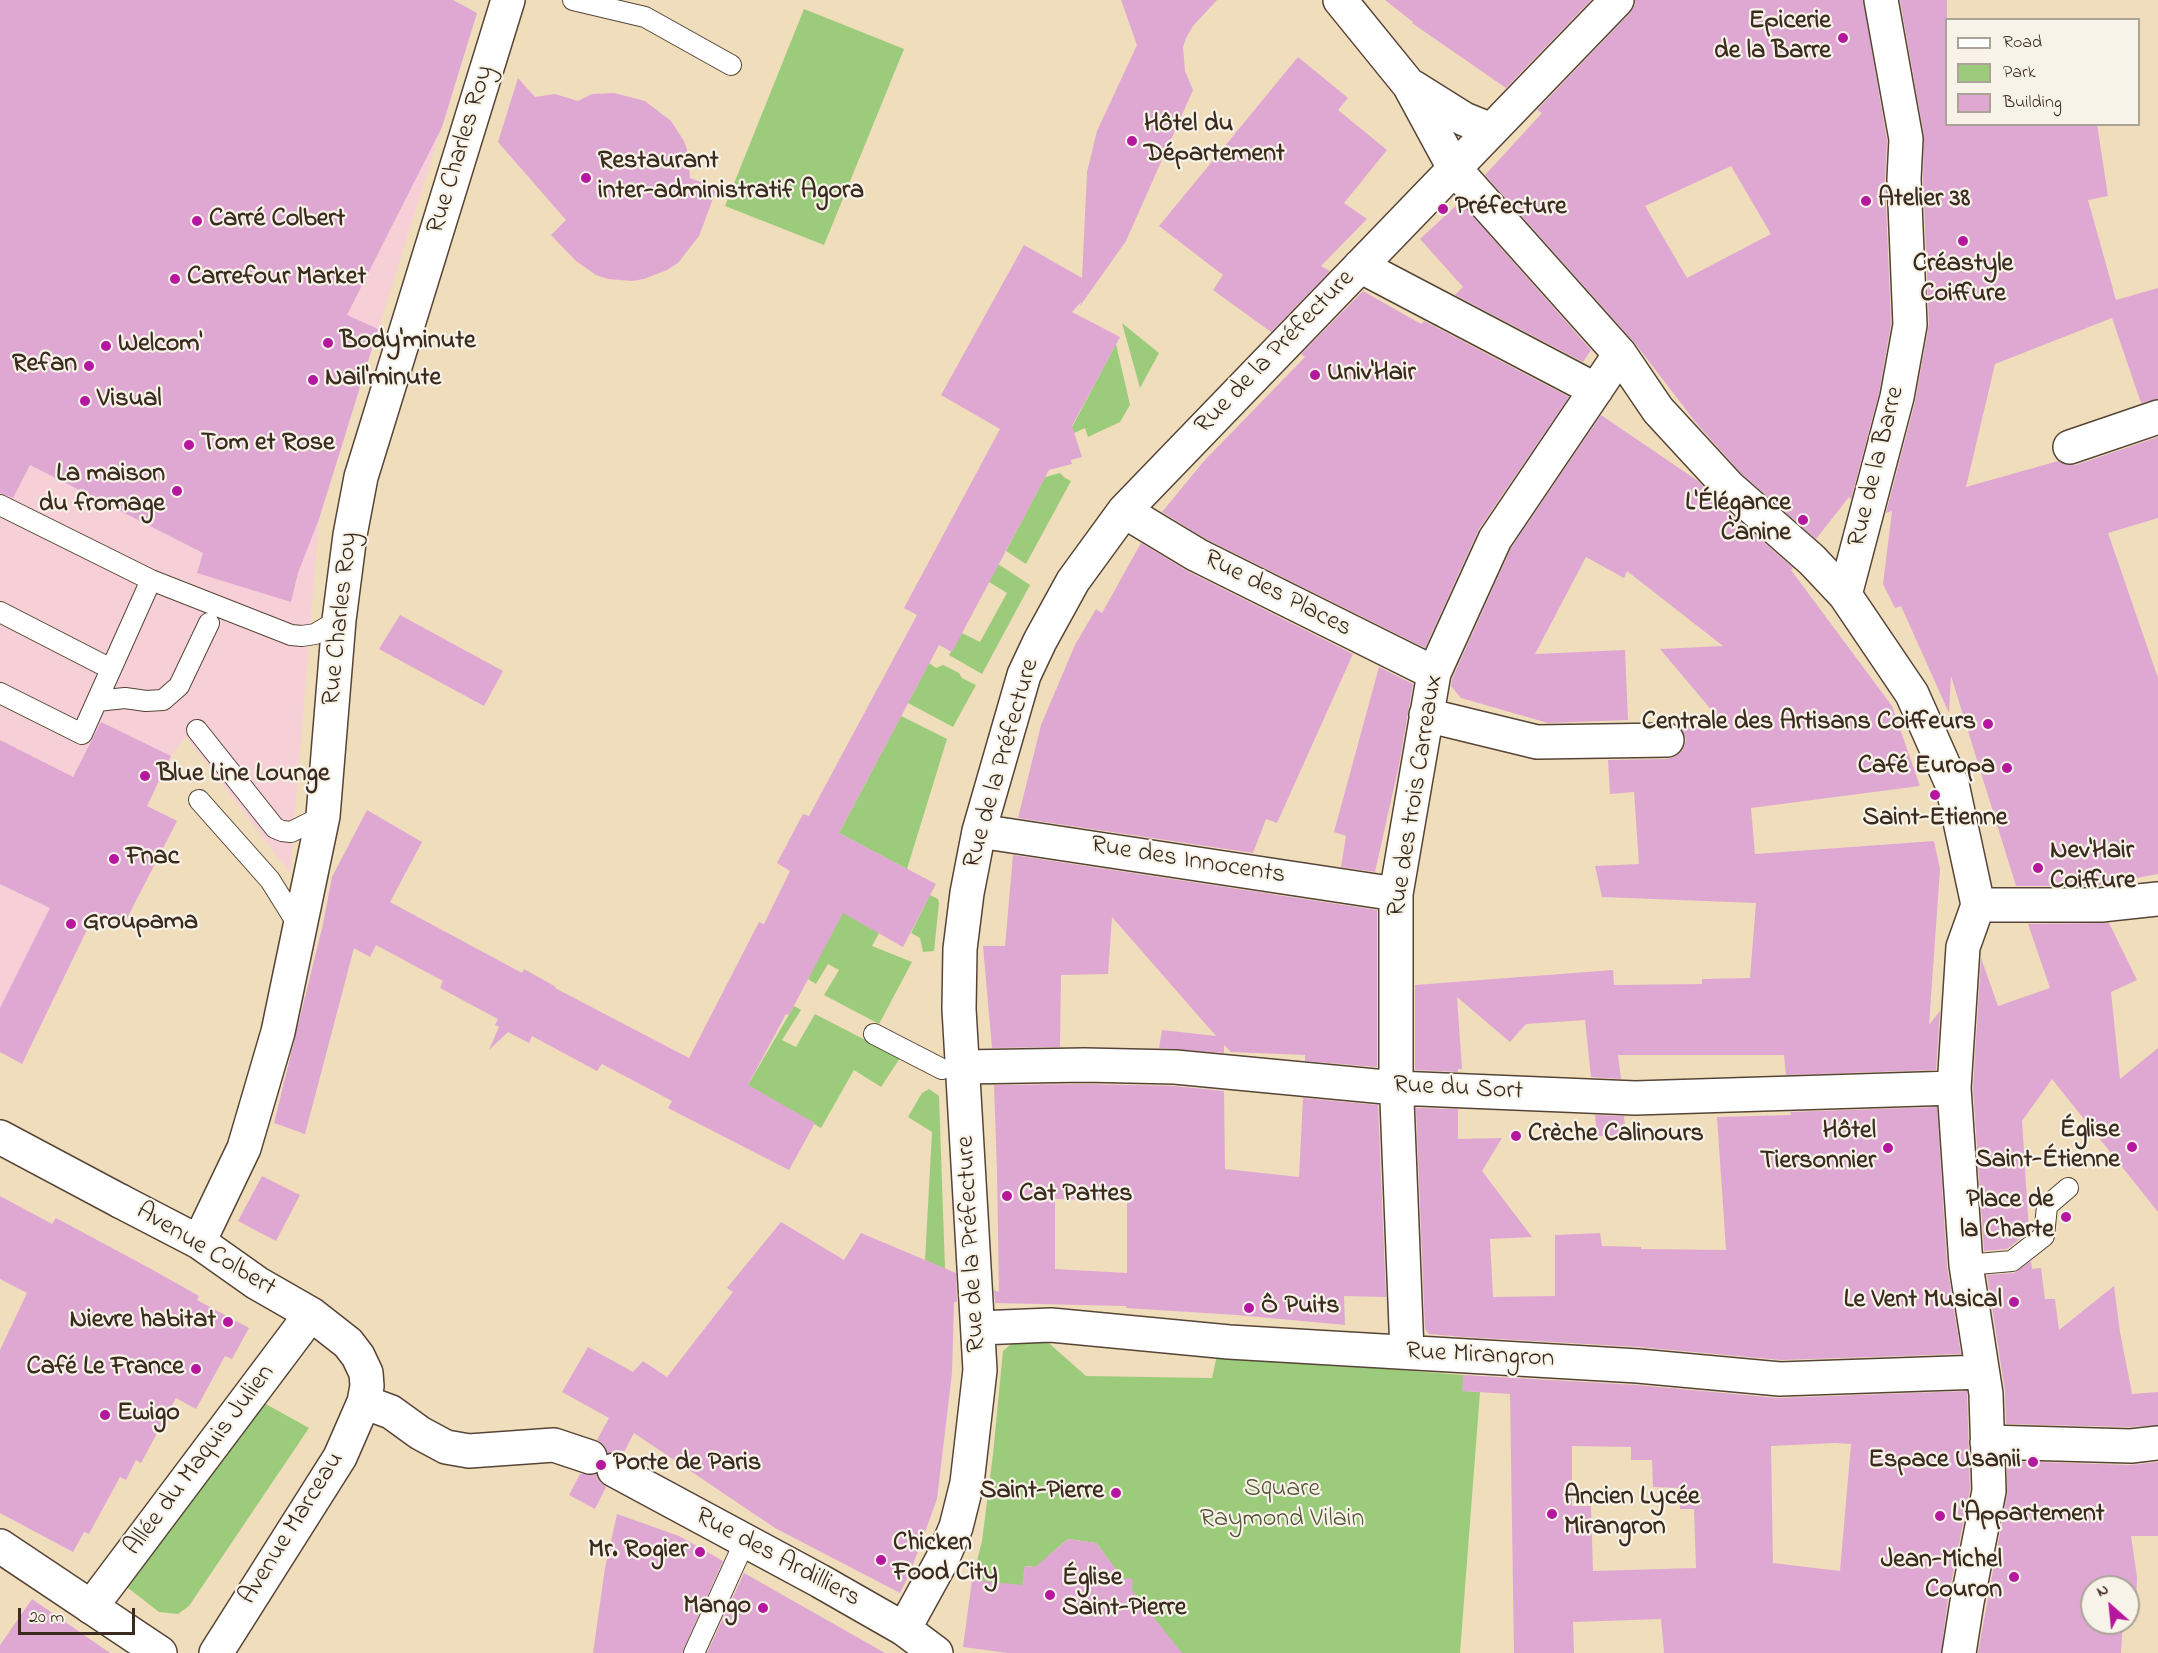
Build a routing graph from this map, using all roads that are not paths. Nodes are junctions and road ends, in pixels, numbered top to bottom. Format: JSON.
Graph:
{"nodes":[{"id":1,"x":508,"y":0,"type":"edge"},
{"id":2,"x":573,"y":0,"type":"edge"},
{"id":3,"x":1340,"y":0,"type":"edge"},
{"id":4,"x":1617,"y":0,"type":"edge"},
{"id":5,"x":1881,"y":0,"type":"edge"},
{"id":6,"x":731,"y":65,"type":"dead end"},
{"id":7,"x":1409,"y":85,"type":"junction"},
{"id":8,"x":1491,"y":130,"type":"junction"},
{"id":9,"x":1454,"y":168,"type":"junction"},
{"id":10,"x":1360,"y":266,"type":"junction"},
{"id":11,"x":1620,"y":354,"type":"junction"},
{"id":12,"x":1596,"y":390,"type":"junction"},
{"id":13,"x":2158,"y":417,"type":"edge"},
{"id":14,"x":2070,"y":447,"type":"dead end"},
{"id":15,"x":0,"y":505,"type":"edge"},
{"id":16,"x":1124,"y":511,"type":"junction"},
{"id":17,"x":151,"y":580,"type":"junction"},
{"id":18,"x":1845,"y":595,"type":"junction"},
{"id":19,"x":0,"y":612,"type":"edge"},
{"id":20,"x":339,"y":620,"type":"junction"},
{"id":21,"x":208,"y":623,"type":"dead end"},
{"id":22,"x":111,"y":669,"type":"junction"},
{"id":23,"x":1434,"y":673,"type":"junction"},
{"id":24,"x":0,"y":693,"type":"edge"},
{"id":25,"x":97,"y":700,"type":"junction"},
{"id":26,"x":1426,"y":715,"type":"junction"},
{"id":27,"x":197,"y":730,"type":"dead end"},
{"id":28,"x":1667,"y":740,"type":"dead end"},
{"id":29,"x":199,"y":800,"type":"dead end"},
{"id":30,"x":323,"y":816,"type":"junction"},
{"id":31,"x":979,"y":831,"type":"junction"},
{"id":32,"x":1396,"y":894,"type":"junction"},
{"id":33,"x":2158,"y":898,"type":"edge"},
{"id":34,"x":1978,"y":905,"type":"junction"},
{"id":35,"x":300,"y":928,"type":"junction"},
{"id":36,"x":874,"y":1034,"type":"dead end"},
{"id":37,"x":952,"y":1068,"type":"junction"},
{"id":38,"x":1396,"y":1088,"type":"junction"},
{"id":39,"x":1954,"y":1088,"type":"junction"},
{"id":40,"x":0,"y":1137,"type":"edge"},
{"id":41,"x":2068,"y":1188,"type":"dead end"},
{"id":42,"x":199,"y":1242,"type":"junction"},
{"id":43,"x":1966,"y":1265,"type":"junction"},
{"id":44,"x":311,"y":1314,"type":"junction"},
{"id":45,"x":979,"y":1328,"type":"junction"},
{"id":46,"x":1407,"y":1352,"type":"junction"},
{"id":47,"x":1982,"y":1372,"type":"junction"},
{"id":48,"x":364,"y":1402,"type":"junction"},
{"id":49,"x":1987,"y":1442,"type":"junction"},
{"id":50,"x":2158,"y":1443,"type":"edge"},
{"id":51,"x":745,"y":1541,"type":"junction"},
{"id":52,"x":0,"y":1546,"type":"edge"},
{"id":53,"x":92,"y":1607,"type":"junction"},
{"id":54,"x":903,"y":1629,"type":"junction"},
{"id":55,"x":160,"y":1653,"type":"edge"},
{"id":56,"x":216,"y":1653,"type":"edge"},
{"id":57,"x":694,"y":1653,"type":"edge"},
{"id":58,"x":936,"y":1653,"type":"edge"},
{"id":59,"x":1959,"y":1653,"type":"edge"}],
"edges":[{"from":1,"to":20,"type":"street","name":"Rue Charles Roy"},
{"from":2,"to":6,"type":"lane"},
{"from":3,"to":7,"type":"street"},
{"from":4,"to":8,"type":"street","name":"Rue de la Préfecture"},
{"from":5,"to":18,"type":"street","name":"Rue de la Barre"},
{"from":7,"to":8,"type":"street"},
{"from":7,"to":9,"type":"street"},
{"from":8,"to":9,"type":"street","name":"Rue de la Préfecture"},
{"from":9,"to":10,"type":"street","name":"Rue de la Préfecture"},
{"from":9,"to":11,"type":"street"},
{"from":10,"to":12,"type":"street"},
{"from":10,"to":16,"type":"street","name":"Rue de la Préfecture"},
{"from":11,"to":12,"type":"street","name":"Rue des trois Carreaux"},
{"from":11,"to":18,"type":"street"},
{"from":12,"to":23,"type":"street","name":"Rue des trois Carreaux"},
{"from":13,"to":14,"type":"street"},
{"from":15,"to":17,"type":"lane"},
{"from":16,"to":23,"type":"street","name":"Rue des Places"},
{"from":16,"to":31,"type":"street","name":"Rue de la Préfecture"},
{"from":17,"to":20,"type":"lane"},
{"from":17,"to":22,"type":"lane"},
{"from":18,"to":34,"type":"street"},
{"from":19,"to":22,"type":"lane"},
{"from":20,"to":30,"type":"street","name":"Rue Charles Roy"},
{"from":21,"to":25,"type":"lane"},
{"from":22,"to":25,"type":"lane"},
{"from":23,"to":26,"type":"street","name":"Rue des trois Carreaux"},
{"from":24,"to":25,"type":"lane"},
{"from":26,"to":28,"type":"street"},
{"from":26,"to":32,"type":"street","name":"Rue des trois Carreaux"},
{"from":27,"to":30,"type":"lane"},
{"from":29,"to":35,"type":"lane"},
{"from":30,"to":35,"type":"street","name":"Rue Charles Roy"},
{"from":31,"to":32,"type":"street","name":"Rue des Innocents"},
{"from":31,"to":37,"type":"street","name":"Rue de la Préfecture"},
{"from":32,"to":38,"type":"street","name":"Rue des trois Carreaux"},
{"from":33,"to":34,"type":"street"},
{"from":34,"to":39,"type":"street"},
{"from":35,"to":42,"type":"street","name":"Rue Charles Roy"},
{"from":36,"to":37,"type":"lane"},
{"from":37,"to":38,"type":"street","name":"Rue du Sort"},
{"from":37,"to":45,"type":"street","name":"Rue de la Préfecture"},
{"from":38,"to":39,"type":"street","name":"Rue du Sort"},
{"from":38,"to":46,"type":"street","name":"Rue des trois Carreaux"},
{"from":39,"to":43,"type":"street"},
{"from":40,"to":42,"type":"street","name":"Avenue Colbert"},
{"from":41,"to":43,"type":"lane"},
{"from":42,"to":44,"type":"street","name":"Avenue Colbert"},
{"from":43,"to":47,"type":"street"},
{"from":44,"to":48,"type":"street","name":"Avenue Colbert"},
{"from":44,"to":53,"type":"street","name":"Allée du Maquis Julien"},
{"from":45,"to":46,"type":"street","name":"Rue Mirangron"},
{"from":45,"to":54,"type":"street","name":"Rue de la Préfecture"},
{"from":46,"to":47,"type":"street","name":"Rue Mirangron"},
{"from":47,"to":49,"type":"street"},
{"from":48,"to":51,"type":"street","name":"Rue des Ardilliers"},
{"from":48,"to":56,"type":"street","name":"Avenue Marceau"},
{"from":49,"to":50,"type":"street"},
{"from":49,"to":59,"type":"street"},
{"from":51,"to":54,"type":"street","name":"Rue des Ardilliers"},
{"from":51,"to":57,"type":"lane"},
{"from":52,"to":53,"type":"street"},
{"from":53,"to":55,"type":"street"},
{"from":54,"to":58,"type":"street","name":"Rue des Ardilliers"}]}
